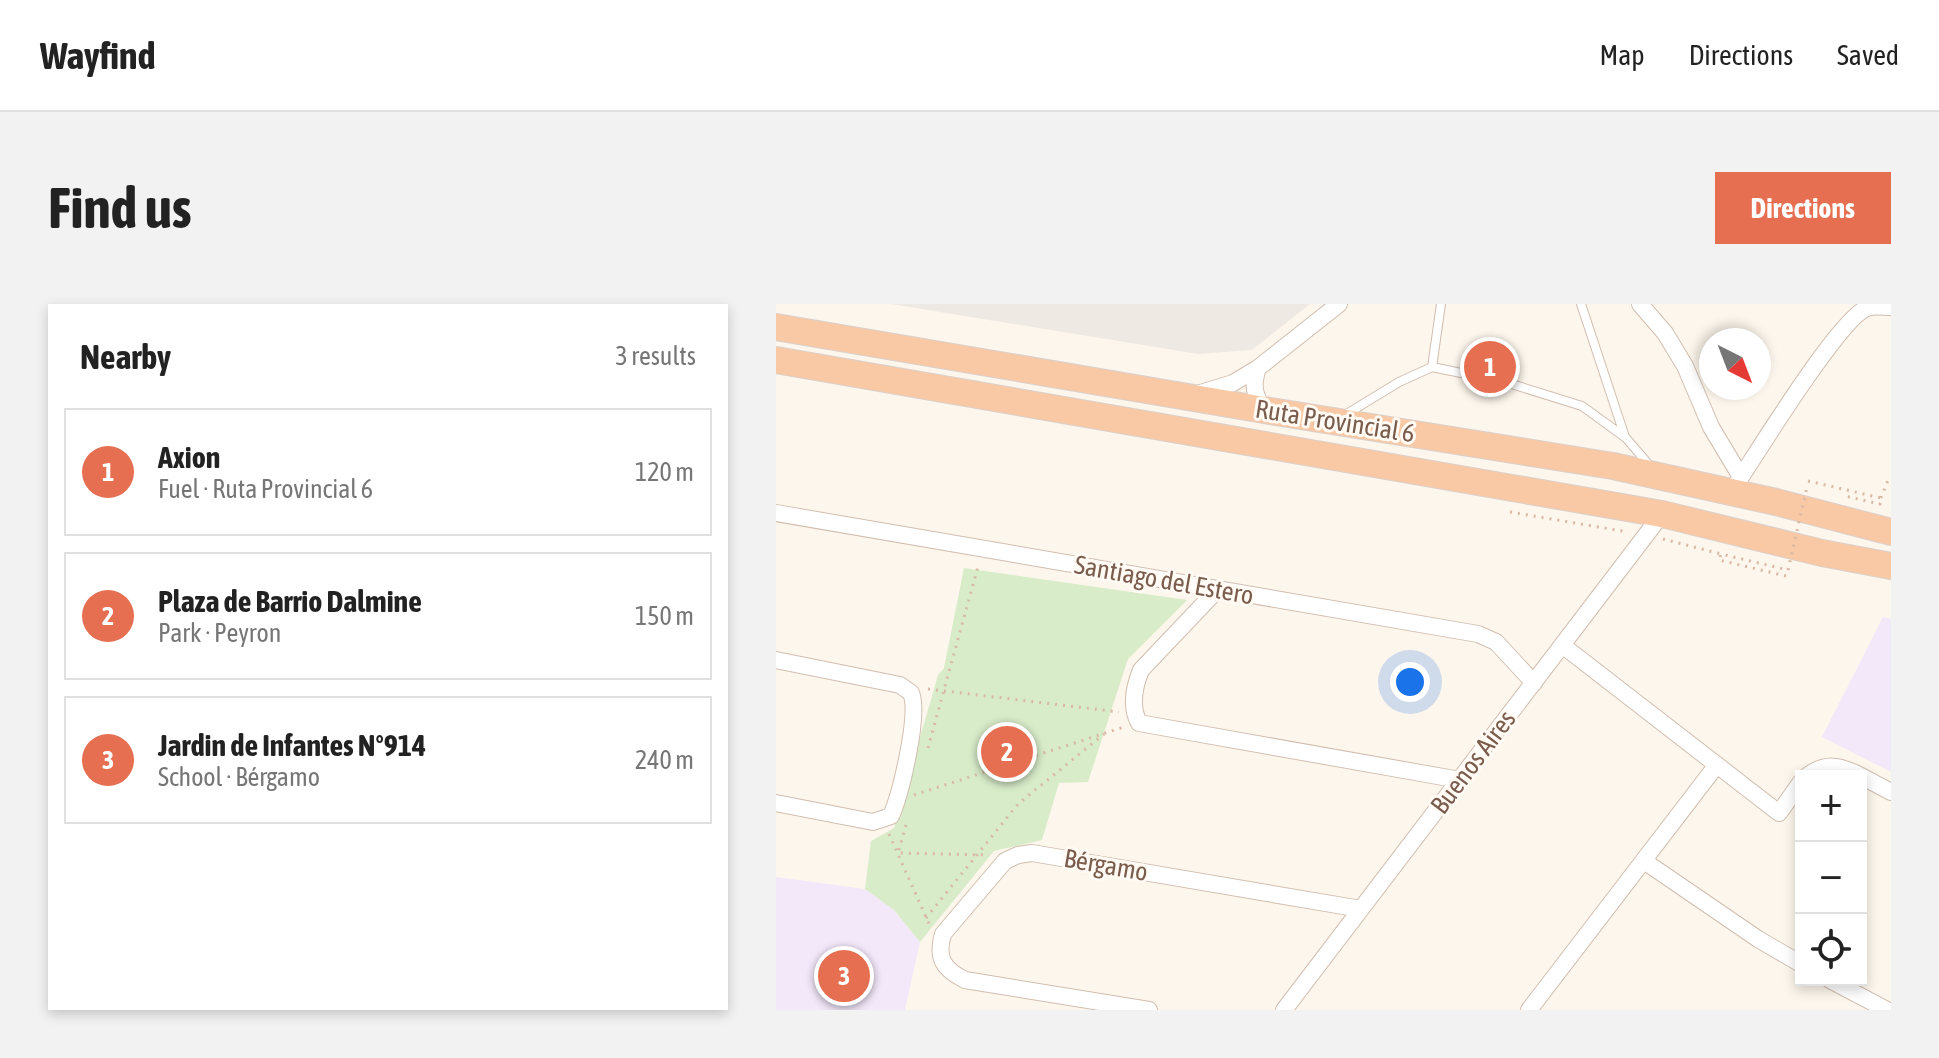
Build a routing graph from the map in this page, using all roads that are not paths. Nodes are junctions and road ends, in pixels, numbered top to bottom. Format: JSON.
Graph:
{"nodes":[{"id":1,"x":1339,"y":304,"type":"edge"},
{"id":2,"x":1441,"y":304,"type":"edge"},
{"id":3,"x":1581,"y":304,"type":"edge"},
{"id":4,"x":1640,"y":304,"type":"edge"},
{"id":5,"x":1869,"y":305,"type":"edge"},
{"id":6,"x":1891,"y":307,"type":"edge"},
{"id":7,"x":776,"y":327,"type":"edge"},
{"id":8,"x":776,"y":360,"type":"edge"},
{"id":9,"x":1432,"y":367,"type":"junction"},
{"id":10,"x":1258,"y":368,"type":"junction"},
{"id":11,"x":1190,"y":396,"type":"junction"},
{"id":12,"x":1264,"y":410,"type":"junction"},
{"id":13,"x":1335,"y":421,"type":"junction"},
{"id":14,"x":1626,"y":438,"type":"junction"},
{"id":15,"x":1658,"y":476,"type":"junction"},
{"id":16,"x":1736,"y":484,"type":"junction"},
{"id":17,"x":776,"y":513,"type":"edge"},
{"id":18,"x":1662,"y":514,"type":"junction"},
{"id":19,"x":1891,"y":532,"type":"edge"},
{"id":20,"x":1822,"y":553,"type":"junction"},
{"id":21,"x":1891,"y":566,"type":"edge"},
{"id":22,"x":1891,"y":580,"type":"edge"},
{"id":23,"x":1217,"y":590,"type":"junction"},
{"id":24,"x":1562,"y":645,"type":"junction"},
{"id":25,"x":776,"y":660,"type":"edge"},
{"id":26,"x":1534,"y":683,"type":"junction"},
{"id":27,"x":1716,"y":766,"type":"junction"},
{"id":28,"x":1816,"y":770,"type":"edge"},
{"id":29,"x":1845,"y":770,"type":"edge"},
{"id":30,"x":1867,"y":779,"type":"edge"},
{"id":31,"x":1460,"y":780,"type":"junction"},
{"id":32,"x":1795,"y":790,"type":"edge"},
{"id":33,"x":1891,"y":792,"type":"edge"},
{"id":34,"x":776,"y":803,"type":"edge"},
{"id":35,"x":1644,"y":861,"type":"junction"},
{"id":36,"x":1361,"y":909,"type":"junction"},
{"id":37,"x":1795,"y":961,"type":"edge"},
{"id":38,"x":1841,"y":986,"type":"edge"},
{"id":39,"x":1149,"y":1010,"type":"edge"},
{"id":40,"x":1284,"y":1010,"type":"edge"},
{"id":41,"x":1529,"y":1010,"type":"edge"},
{"id":42,"x":1887,"y":1010,"type":"edge"}],
"edges":[{"from":1,"to":10,"type":"street"},
{"from":2,"to":9,"type":"lane"},
{"from":3,"to":14,"type":"lane"},
{"from":4,"to":16,"type":"street"},
{"from":5,"to":6,"type":"street"},
{"from":5,"to":16,"type":"street"},
{"from":7,"to":11,"type":"highway","name":"Ruta Provincial 6"},
{"from":8,"to":18,"type":"highway","name":"Ruta Provincial 6"},
{"from":9,"to":13,"type":"lane"},
{"from":9,"to":14,"type":"lane"},
{"from":10,"to":11,"type":"street"},
{"from":10,"to":12,"type":"street"},
{"from":11,"to":12,"type":"highway","name":"Ruta Provincial 6"},
{"from":12,"to":13,"type":"highway","name":"Ruta Provincial 6"},
{"from":13,"to":15,"type":"highway","name":"Ruta Provincial 6"},
{"from":14,"to":15,"type":"lane"},
{"from":15,"to":16,"type":"highway","name":"Ruta Provincial 6"},
{"from":16,"to":19,"type":"highway","name":"Ruta Provincial 6"},
{"from":17,"to":23,"type":"street","name":"Santiago del Estero"},
{"from":18,"to":20,"type":"highway","name":"Ruta Provincial 6"},
{"from":18,"to":24,"type":"street","name":"Buenos Aires"},
{"from":20,"to":21,"type":"highway","name":"Ruta Provincial 6"},
{"from":20,"to":22,"type":"highway"},
{"from":23,"to":26,"type":"street","name":"Santiago del Estero"},
{"from":23,"to":31,"type":"street"},
{"from":24,"to":26,"type":"street","name":"Buenos Aires"},
{"from":24,"to":27,"type":"street"},
{"from":25,"to":34,"type":"street"},
{"from":26,"to":31,"type":"street","name":"Buenos Aires"},
{"from":27,"to":32,"type":"street"},
{"from":27,"to":35,"type":"street"},
{"from":28,"to":29,"type":"street"},
{"from":30,"to":33,"type":"street"},
{"from":31,"to":36,"type":"street","name":"Buenos Aires"},
{"from":35,"to":37,"type":"street"},
{"from":35,"to":41,"type":"street"},
{"from":36,"to":39,"type":"street","name":"Bérgamo"},
{"from":36,"to":40,"type":"street","name":"Buenos Aires"},
{"from":38,"to":42,"type":"street"}]}
